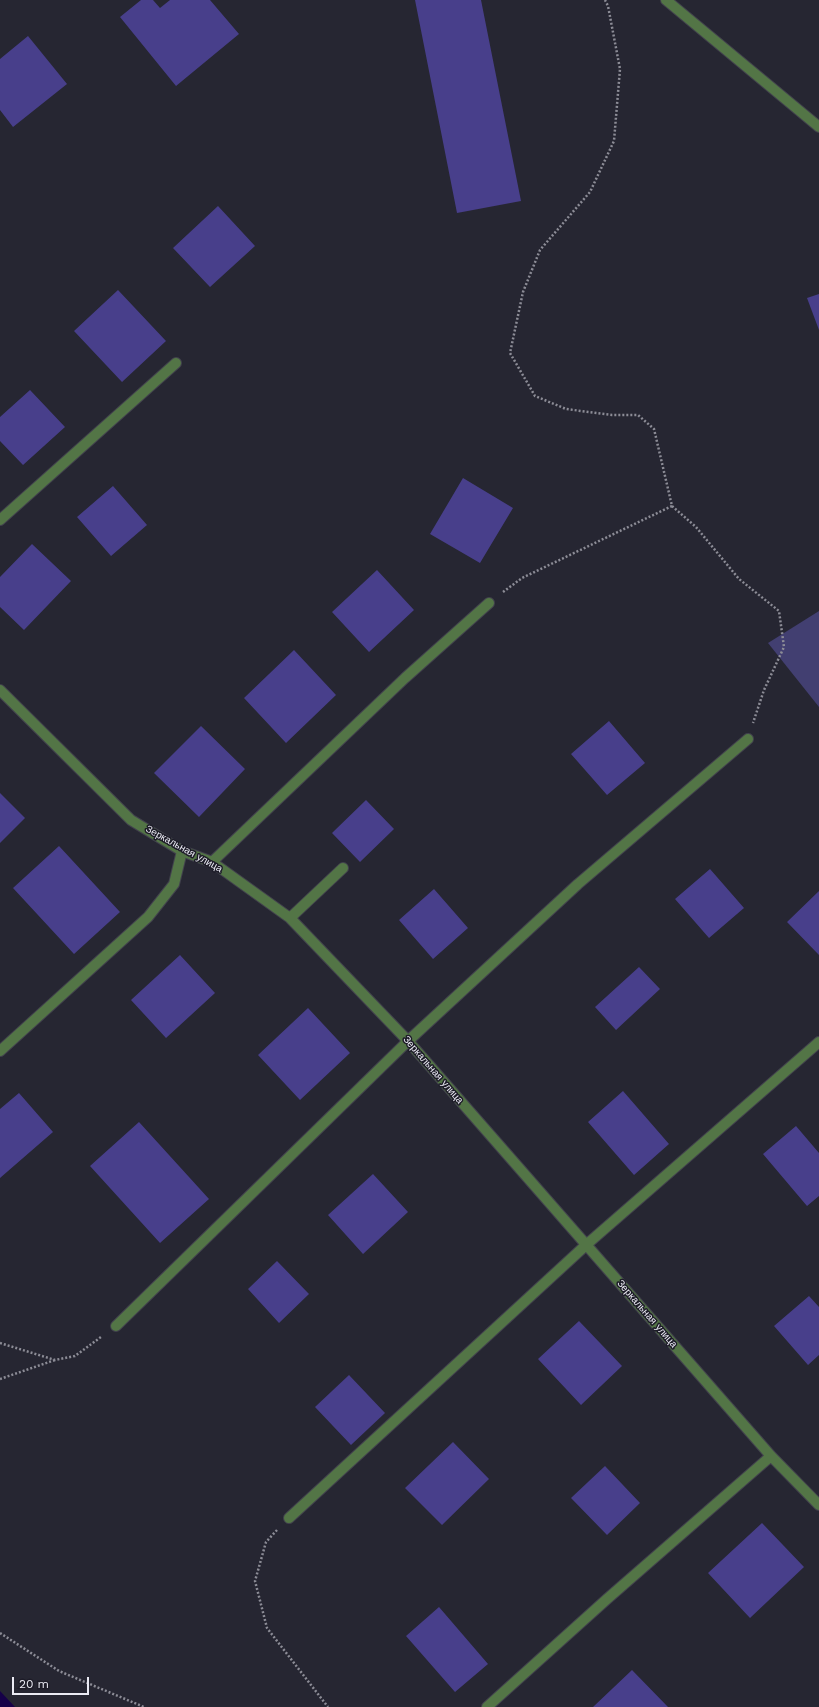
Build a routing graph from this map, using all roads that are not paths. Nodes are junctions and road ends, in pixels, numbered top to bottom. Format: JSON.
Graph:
{"nodes":[{"id":1,"x":666,"y":0,"type":"edge"},
{"id":2,"x":819,"y":127,"type":"edge"},
{"id":3,"x":176,"y":363,"type":"dead end"},
{"id":4,"x":0,"y":520,"type":"edge"},
{"id":5,"x":489,"y":604,"type":"road end"},
{"id":6,"x":0,"y":690,"type":"edge"},
{"id":7,"x":748,"y":739,"type":"road end"},
{"id":8,"x":182,"y":850,"type":"junction"},
{"id":9,"x":212,"y":862,"type":"junction"},
{"id":10,"x":343,"y":868,"type":"dead end"},
{"id":11,"x":290,"y":918,"type":"junction"},
{"id":12,"x":408,"y":1041,"type":"junction"},
{"id":13,"x":819,"y":1042,"type":"edge"},
{"id":14,"x":0,"y":1051,"type":"edge"},
{"id":15,"x":586,"y":1245,"type":"junction"},
{"id":16,"x":116,"y":1326,"type":"road end"},
{"id":17,"x":771,"y":1456,"type":"junction"},
{"id":18,"x":819,"y":1505,"type":"edge"},
{"id":19,"x":289,"y":1518,"type":"road end"},
{"id":20,"x":487,"y":1707,"type":"edge"}],
"edges":[{"from":1,"to":2,"type":"street"},
{"from":3,"to":4,"type":"street"},
{"from":5,"to":9,"type":"street"},
{"from":6,"to":8,"type":"street","name":"Зеркальная улица"},
{"from":7,"to":12,"type":"street"},
{"from":8,"to":9,"type":"street","name":"Зеркальная улица"},
{"from":8,"to":14,"type":"street"},
{"from":9,"to":11,"type":"street","name":"Зеркальная улица"},
{"from":10,"to":11,"type":"street"},
{"from":11,"to":12,"type":"street","name":"Зеркальная улица"},
{"from":12,"to":15,"type":"street","name":"Зеркальная улица"},
{"from":12,"to":16,"type":"street"},
{"from":13,"to":15,"type":"street"},
{"from":15,"to":17,"type":"street","name":"Зеркальная улица"},
{"from":15,"to":19,"type":"street"},
{"from":17,"to":18,"type":"street","name":"Зеркальная улица"},
{"from":17,"to":20,"type":"street"}]}
